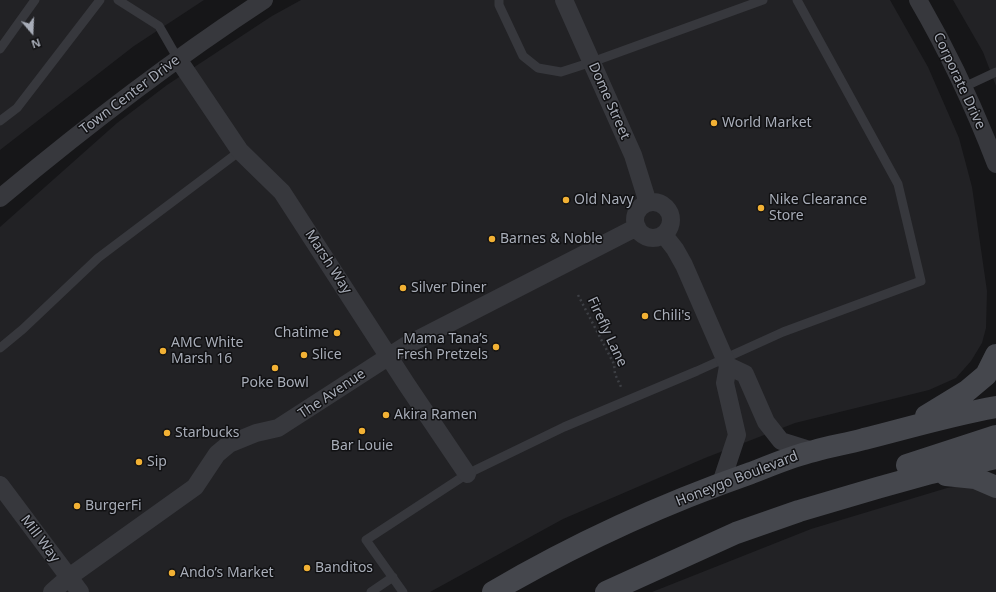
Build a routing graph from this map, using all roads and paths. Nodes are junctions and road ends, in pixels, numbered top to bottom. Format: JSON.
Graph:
{"nodes":[{"id":1,"x":35,"y":0,"type":"edge"},
{"id":2,"x":100,"y":0,"type":"edge"},
{"id":3,"x":118,"y":0,"type":"edge"},
{"id":4,"x":264,"y":0,"type":"edge"},
{"id":5,"x":499,"y":0,"type":"edge"},
{"id":6,"x":564,"y":0,"type":"edge"},
{"id":7,"x":763,"y":0,"type":"edge"},
{"id":8,"x":797,"y":0,"type":"edge"},
{"id":9,"x":918,"y":0,"type":"edge"},
{"id":10,"x":0,"y":49,"type":"edge"},
{"id":11,"x":178,"y":59,"type":"junction"},
{"id":12,"x":592,"y":62,"type":"junction"},
{"id":13,"x":996,"y":72,"type":"edge"},
{"id":14,"x":964,"y":87,"type":"junction"},
{"id":15,"x":0,"y":121,"type":"edge"},
{"id":16,"x":240,"y":151,"type":"junction"},
{"id":17,"x":996,"y":164,"type":"edge"},
{"id":18,"x":0,"y":198,"type":"edge"},
{"id":19,"x":648,"y":203,"type":"junction"},
{"id":20,"x":636,"y":227,"type":"junction"},
{"id":21,"x":664,"y":235,"type":"junction"},
{"id":22,"x":578,"y":295,"type":"dead end"},
{"id":23,"x":0,"y":348,"type":"edge"},
{"id":24,"x":996,"y":355,"type":"edge"},
{"id":25,"x":388,"y":356,"type":"junction"},
{"id":26,"x":727,"y":362,"type":"junction"},
{"id":27,"x":627,"y":401,"type":"junction"},
{"id":28,"x":996,"y":407,"type":"edge"},
{"id":29,"x":906,"y":428,"type":"junction"},
{"id":30,"x":996,"y":436,"type":"edge"},
{"id":31,"x":813,"y":451,"type":"junction"},
{"id":32,"x":996,"y":458,"type":"edge"},
{"id":33,"x":931,"y":473,"type":"junction"},
{"id":34,"x":467,"y":474,"type":"junction"},
{"id":35,"x":721,"y":483,"type":"junction"},
{"id":36,"x":0,"y":485,"type":"edge"},
{"id":37,"x":996,"y":487,"type":"edge"},
{"id":38,"x":799,"y":511,"type":"junction"},
{"id":39,"x":69,"y":577,"type":"junction"},
{"id":40,"x":392,"y":577,"type":"junction"},
{"id":41,"x":52,"y":592,"type":"edge"},
{"id":42,"x":80,"y":592,"type":"edge"},
{"id":43,"x":371,"y":592,"type":"edge"},
{"id":44,"x":404,"y":592,"type":"edge"},
{"id":45,"x":493,"y":592,"type":"edge"},
{"id":46,"x":606,"y":592,"type":"edge"}],
"edges":[{"from":1,"to":10,"type":"lane"},
{"from":2,"to":15,"type":"lane"},
{"from":3,"to":11,"type":"lane"},
{"from":4,"to":11,"type":"street","name":"Town Center Drive"},
{"from":5,"to":12,"type":"lane"},
{"from":6,"to":12,"type":"street","name":"Dome Street"},
{"from":7,"to":12,"type":"lane"},
{"from":8,"to":26,"type":"lane"},
{"from":9,"to":14,"type":"street","name":"Corporate Drive"},
{"from":11,"to":16,"type":"street","name":"Marsh Way"},
{"from":11,"to":18,"type":"street","name":"Town Center Drive"},
{"from":12,"to":19,"type":"street","name":"Dome Street"},
{"from":13,"to":14,"type":"lane"},
{"from":14,"to":17,"type":"street","name":"Corporate Drive"},
{"from":16,"to":23,"type":"lane"},
{"from":16,"to":25,"type":"street","name":"Marsh Way"},
{"from":19,"to":20,"type":"street"},
{"from":19,"to":21,"type":"street"},
{"from":20,"to":21,"type":"street"},
{"from":20,"to":25,"type":"street","name":"The Avenue"},
{"from":21,"to":26,"type":"street"},
{"from":22,"to":27,"type":"path","name":"Firefly Lane"},
{"from":24,"to":29,"type":"main road"},
{"from":25,"to":34,"type":"street","name":"Marsh Way"},
{"from":25,"to":39,"type":"street","name":"The Avenue"},
{"from":26,"to":27,"type":"lane"},
{"from":26,"to":31,"type":"street"},
{"from":26,"to":35,"type":"street"},
{"from":27,"to":34,"type":"lane"},
{"from":28,"to":29,"type":"main road","name":"Honeygo Boulevard"},
{"from":29,"to":31,"type":"main road","name":"Honeygo Boulevard"},
{"from":30,"to":38,"type":"main road"},
{"from":31,"to":35,"type":"main road","name":"Honeygo Boulevard"},
{"from":32,"to":33,"type":"main road"},
{"from":33,"to":37,"type":"main road"},
{"from":33,"to":38,"type":"main road"},
{"from":34,"to":40,"type":"lane"},
{"from":35,"to":45,"type":"main road","name":"Honeygo Boulevard"},
{"from":36,"to":39,"type":"street","name":"Mill Way"},
{"from":38,"to":46,"type":"main road"},
{"from":39,"to":41,"type":"street","name":"The Avenue"},
{"from":39,"to":42,"type":"street","name":"Mill Way"},
{"from":40,"to":43,"type":"lane"},
{"from":40,"to":44,"type":"lane"}]}
